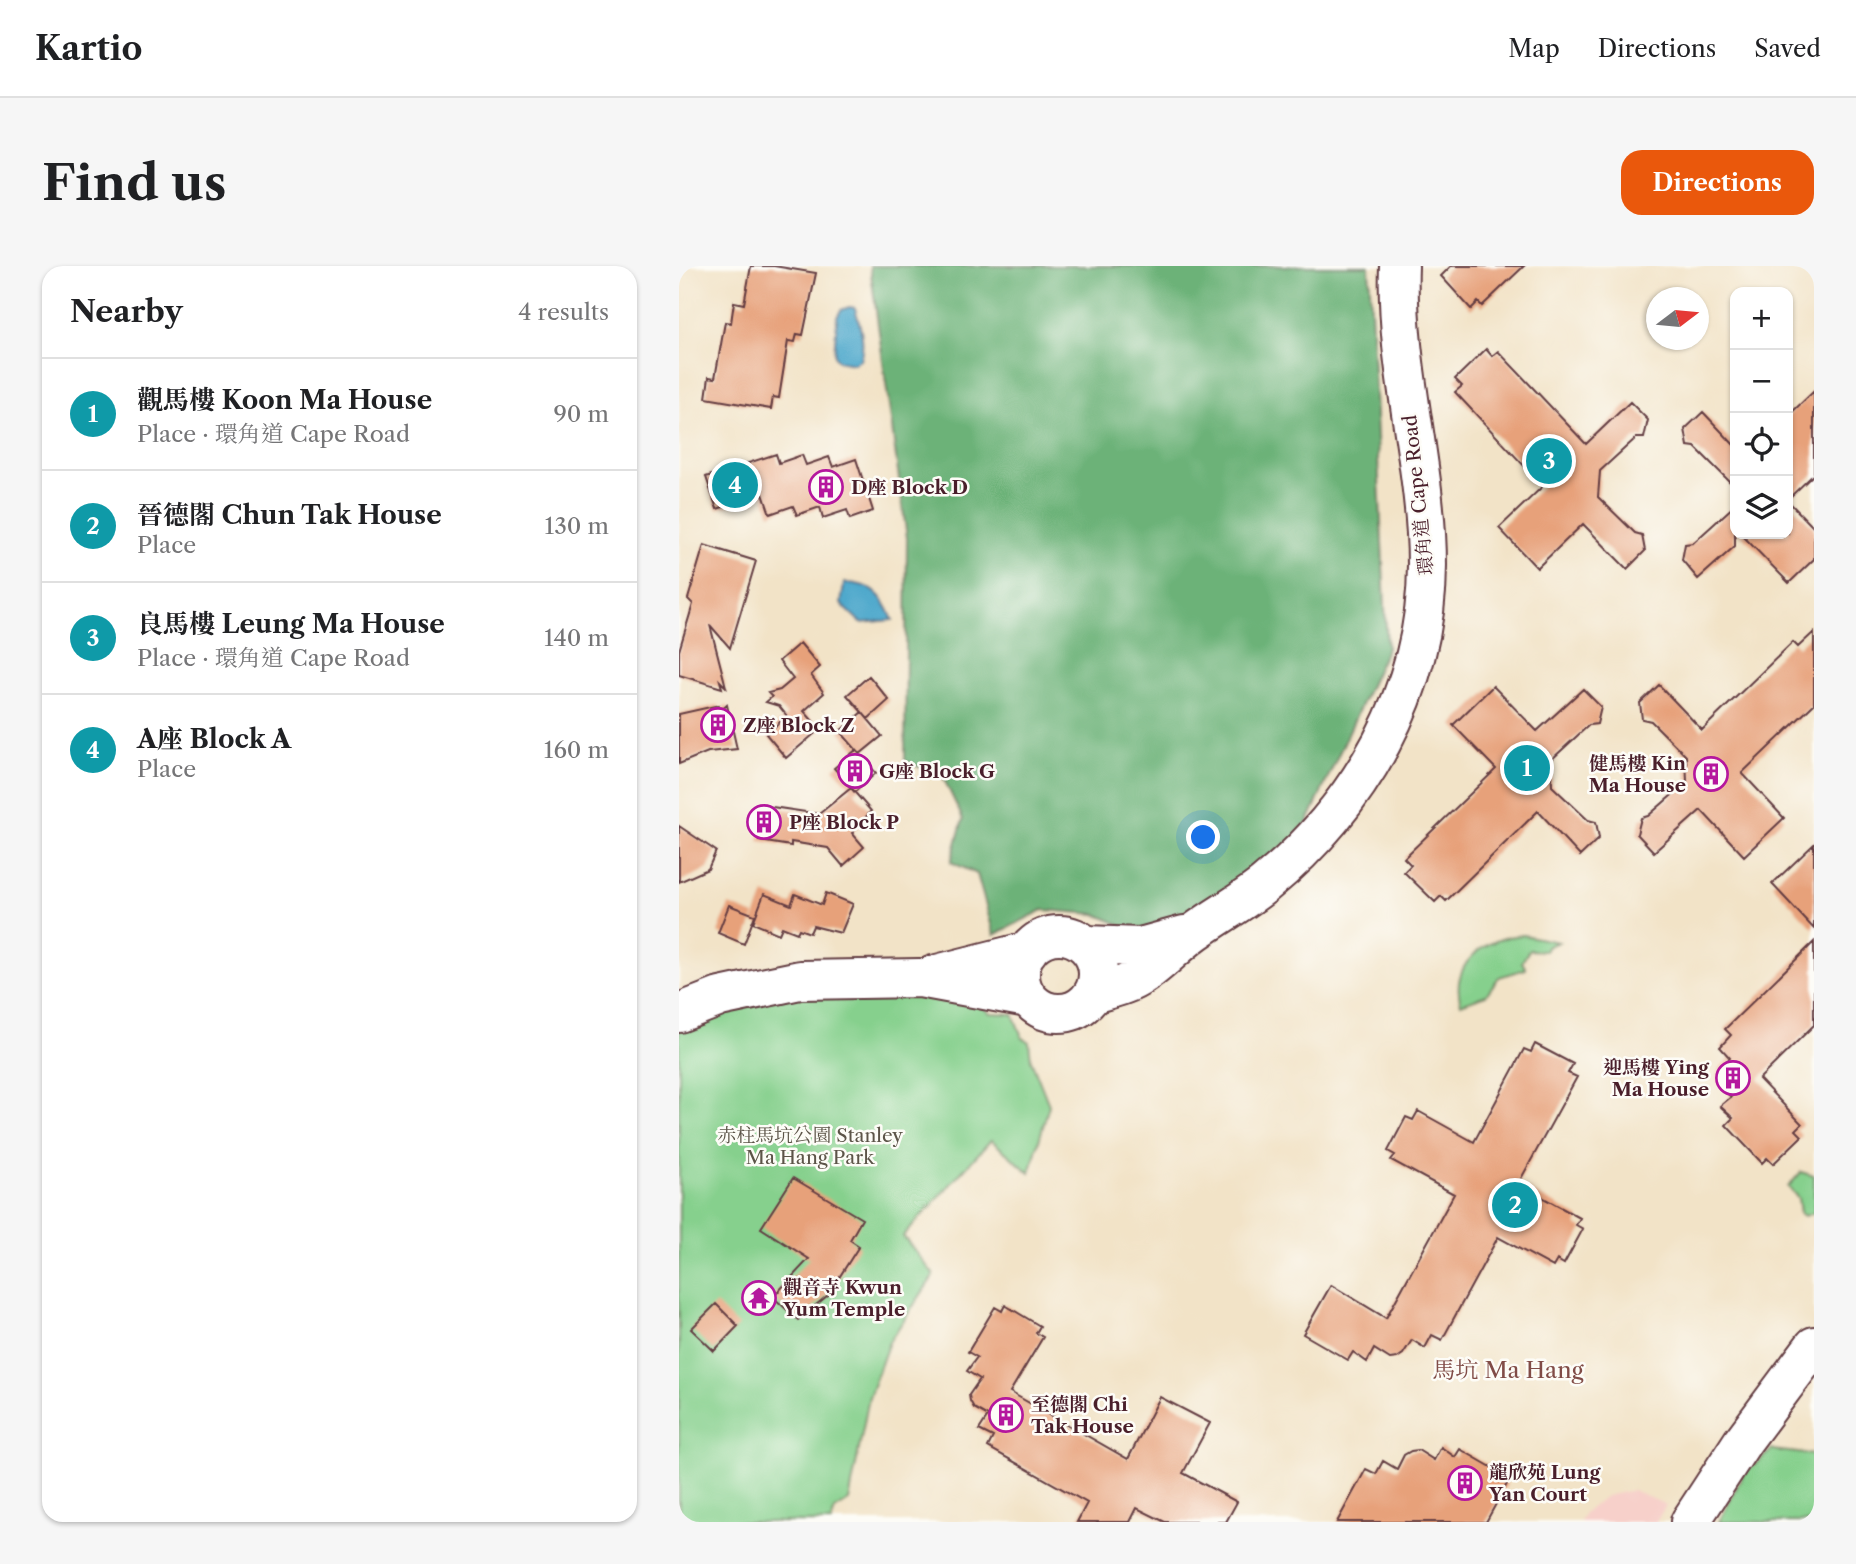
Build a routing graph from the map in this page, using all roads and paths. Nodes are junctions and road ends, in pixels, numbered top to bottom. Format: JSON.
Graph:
{"nodes":[{"id":1,"x":1399,"y":266,"type":"edge"},
{"id":2,"x":1196,"y":931,"type":"junction"},
{"id":3,"x":1086,"y":945,"type":"junction"},
{"id":4,"x":1028,"y":951,"type":"junction"},
{"id":5,"x":920,"y":978,"type":"junction"},
{"id":6,"x":1093,"y":994,"type":"junction"},
{"id":7,"x":1028,"y":998,"type":"junction"},
{"id":8,"x":679,"y":1013,"type":"edge"},
{"id":9,"x":1814,"y":1346,"type":"edge"},
{"id":10,"x":1690,"y":1522,"type":"edge"}],
"edges":[{"from":1,"to":2,"type":"street","name":"環角道 Cape Road"},
{"from":2,"to":3,"type":"street","name":"環角道 Cape Road"},
{"from":2,"to":6,"type":"street","name":"環角道 Cape Road"},
{"from":3,"to":4,"type":"street","name":"環角道 Cape Road"},
{"from":3,"to":6,"type":"street"},
{"from":4,"to":5,"type":"street","name":"環角道 Cape Road"},
{"from":4,"to":7,"type":"street"},
{"from":5,"to":7,"type":"street","name":"環角道 Cape Road"},
{"from":5,"to":8,"type":"street","name":"環角道 Cape Road"},
{"from":6,"to":7,"type":"street","name":"環角道 Cape Road"},
{"from":9,"to":10,"type":"street"}]}
